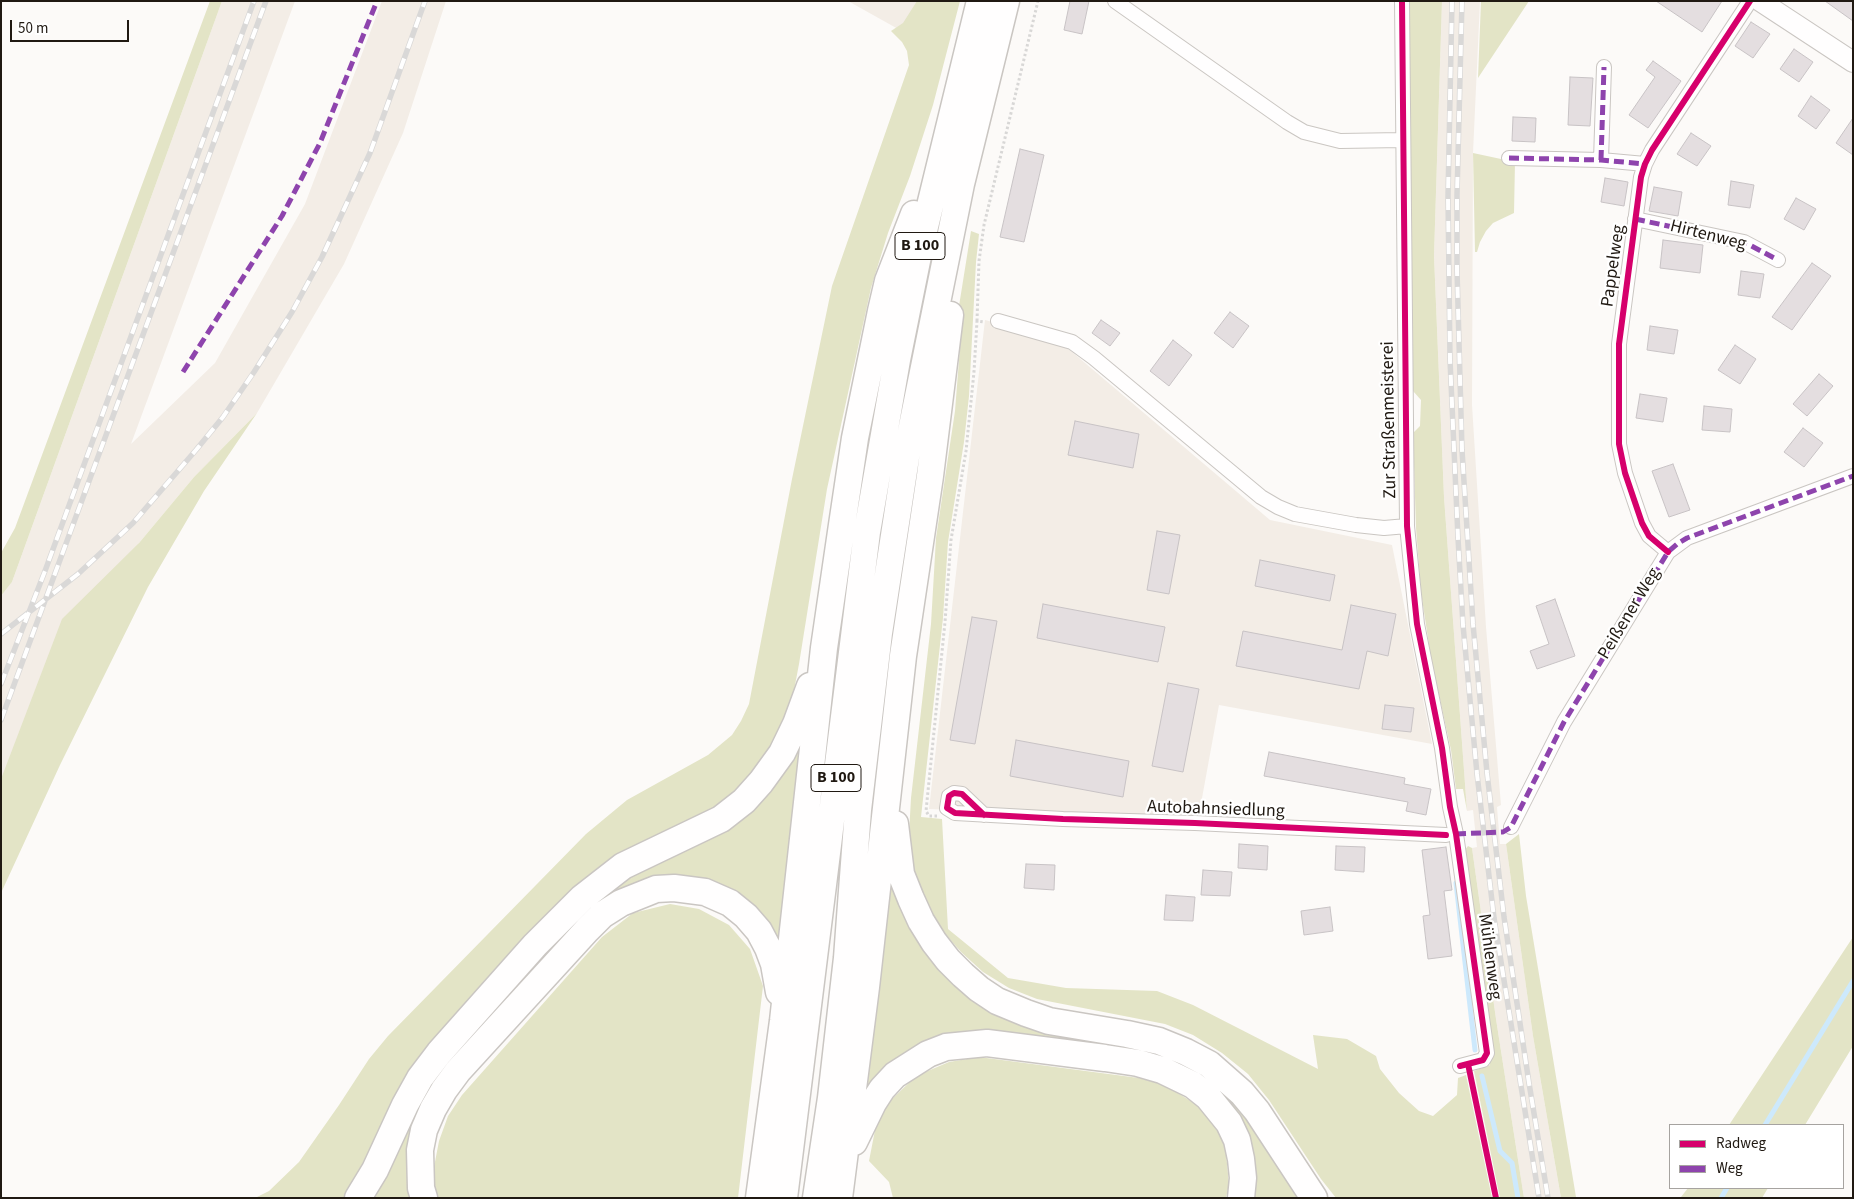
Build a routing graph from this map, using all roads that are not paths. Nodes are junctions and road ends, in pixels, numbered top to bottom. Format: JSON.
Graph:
{"nodes":[{"id":1,"x":980,"y":1,"type":"edge"},
{"id":2,"x":1006,"y":1,"type":"edge"},
{"id":3,"x":1115,"y":1,"type":"edge"},
{"id":4,"x":1402,"y":1,"type":"edge"},
{"id":5,"x":1750,"y":1,"type":"edge"},
{"id":6,"x":1760,"y":1,"type":"edge"},
{"id":7,"x":1853,"y":62,"type":"edge"},
{"id":8,"x":1604,"y":67,"type":"dead end"},
{"id":9,"x":947,"y":132,"type":"junction"},
{"id":10,"x":1402,"y":140,"type":"junction"},
{"id":11,"x":1509,"y":158,"type":"dead end"},
{"id":12,"x":1601,"y":160,"type":"junction"},
{"id":13,"x":1645,"y":164,"type":"junction"},
{"id":14,"x":961,"y":184,"type":"junction"},
{"id":15,"x":1635,"y":219,"type":"junction"},
{"id":16,"x":1778,"y":260,"type":"dead end"},
{"id":17,"x":998,"y":320,"type":"road end"},
{"id":18,"x":1853,"y":476,"type":"edge"},
{"id":19,"x":1407,"y":526,"type":"junction"},
{"id":20,"x":1668,"y":552,"type":"junction"},
{"id":21,"x":824,"y":648,"type":"junction"},
{"id":22,"x":890,"y":776,"type":"junction"},
{"id":23,"x":984,"y":815,"type":"junction"},
{"id":24,"x":1512,"y":826,"type":"dead end"},
{"id":25,"x":1452,"y":835,"type":"junction"},
{"id":26,"x":783,"y":1021,"type":"junction"},
{"id":27,"x":1460,"y":1066,"type":"dead end"},
{"id":28,"x":843,"y":1168,"type":"junction"},
{"id":29,"x":358,"y":1198,"type":"edge"},
{"id":30,"x":424,"y":1198,"type":"edge"},
{"id":31,"x":759,"y":1198,"type":"edge"},
{"id":32,"x":784,"y":1198,"type":"edge"},
{"id":33,"x":816,"y":1198,"type":"edge"},
{"id":34,"x":839,"y":1198,"type":"edge"},
{"id":35,"x":1242,"y":1198,"type":"edge"},
{"id":36,"x":1314,"y":1198,"type":"edge"}],
"edges":[{"from":1,"to":9,"type":"highway","number":"B 100"},
{"from":2,"to":14,"type":"highway","number":"B 100"},
{"from":3,"to":10,"type":"street"},
{"from":4,"to":10,"type":"street","name":"Zur Straßenmeisterei"},
{"from":5,"to":13,"type":"street","name":"Pappelweg"},
{"from":6,"to":7,"type":"street"},
{"from":8,"to":12,"type":"street"},
{"from":9,"to":21,"type":"highway"},
{"from":9,"to":32,"type":"highway","number":"B 100"},
{"from":10,"to":19,"type":"street","name":"Zur Straßenmeisterei"},
{"from":11,"to":12,"type":"street"},
{"from":12,"to":13,"type":"street"},
{"from":13,"to":15,"type":"street","name":"Pappelweg"},
{"from":14,"to":22,"type":"highway"},
{"from":14,"to":33,"type":"highway","number":"B 100"},
{"from":15,"to":16,"type":"street","name":"Hirtenweg"},
{"from":15,"to":20,"type":"street","name":"Pappelweg"},
{"from":17,"to":19,"type":"street"},
{"from":18,"to":20,"type":"street","name":"Peißener Weg"},
{"from":19,"to":25,"type":"street","name":"Zur Straßenmeisterei"},
{"from":20,"to":24,"type":"street","name":"Peißener Weg"},
{"from":21,"to":26,"type":"highway"},
{"from":21,"to":29,"type":"highway"},
{"from":22,"to":28,"type":"highway"},
{"from":22,"to":36,"type":"highway"},
{"from":23,"to":23,"type":"street","name":"Autobahnsiedlung"},
{"from":23,"to":25,"type":"street","name":"Autobahnsiedlung"},
{"from":25,"to":27,"type":"street","name":"Mühlenweg"},
{"from":26,"to":30,"type":"highway"},
{"from":26,"to":31,"type":"highway"},
{"from":28,"to":34,"type":"highway"},
{"from":28,"to":35,"type":"highway"}]}
